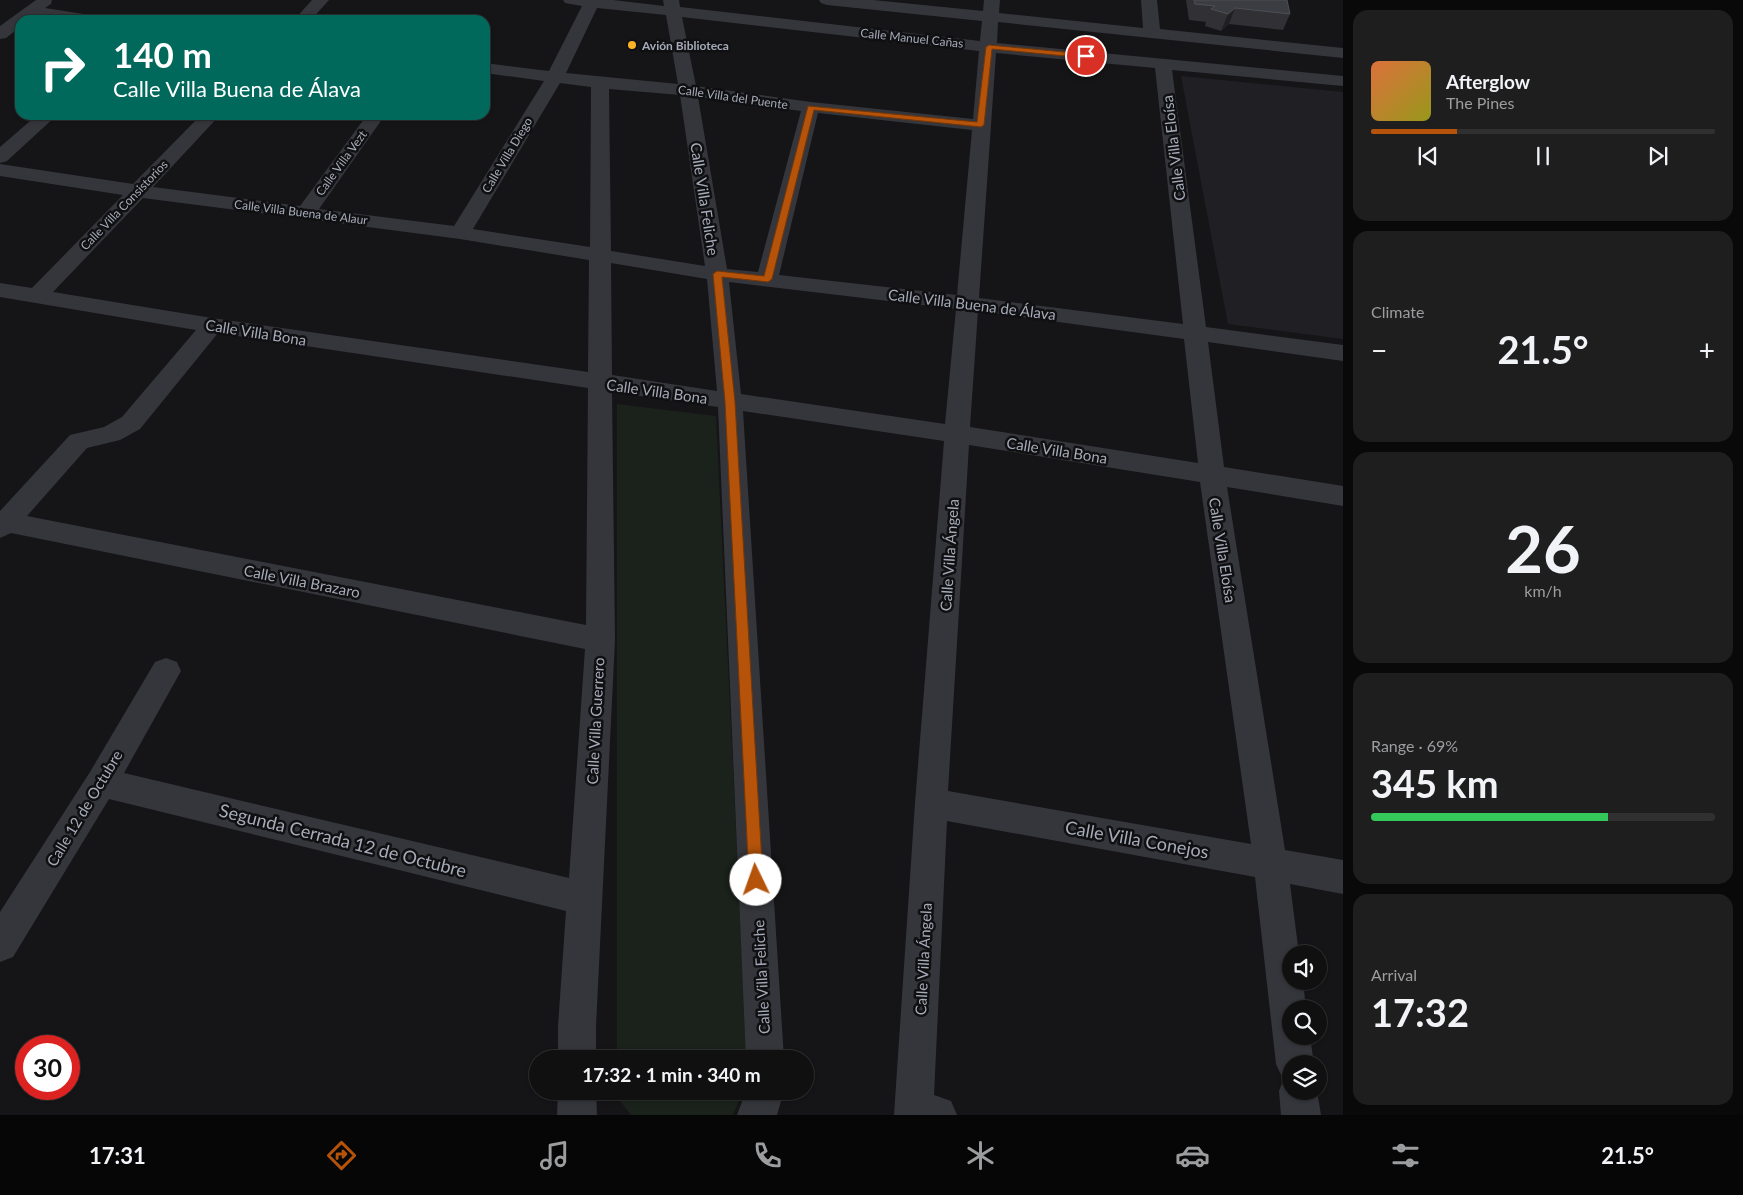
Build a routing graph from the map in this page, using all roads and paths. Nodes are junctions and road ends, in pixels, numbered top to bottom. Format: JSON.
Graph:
{"nodes":[{"id":1,"x":46,"y":0,"type":"edge"},
{"id":2,"x":321,"y":0,"type":"edge"},
{"id":3,"x":571,"y":0,"type":"edge"},
{"id":4,"x":827,"y":0,"type":"edge"},
{"id":5,"x":1149,"y":0,"type":"edge"},
{"id":6,"x":592,"y":2,"type":"junction"},
{"id":7,"x":672,"y":6,"type":"edge"},
{"id":8,"x":991,"y":9,"type":"edge"},
{"id":9,"x":31,"y":11,"type":"junction"},
{"id":10,"x":26,"y":15,"type":"edge"},
{"id":11,"x":57,"y":15,"type":"edge"},
{"id":12,"x":307,"y":15,"type":"edge"},
{"id":13,"x":15,"y":23,"type":"edge"},
{"id":14,"x":0,"y":34,"type":"edge"},
{"id":15,"x":1152,"y":34,"type":"junction"},
{"id":16,"x":989,"y":47,"type":"junction"},
{"id":17,"x":1343,"y":53,"type":"edge"},
{"id":18,"x":1163,"y":63,"type":"junction"},
{"id":19,"x":490,"y":69,"type":"edge"},
{"id":20,"x":555,"y":77,"type":"junction"},
{"id":21,"x":1343,"y":81,"type":"edge"},
{"id":22,"x":600,"y":83,"type":"junction"},
{"id":23,"x":688,"y":90,"type":"junction"},
{"id":24,"x":811,"y":107,"type":"junction"},
{"id":25,"x":42,"y":120,"type":"edge"},
{"id":26,"x":206,"y":120,"type":"edge"},
{"id":27,"x":372,"y":120,"type":"edge"},
{"id":28,"x":981,"y":125,"type":"junction"},
{"id":29,"x":0,"y":157,"type":"edge"},
{"id":30,"x":0,"y":170,"type":"edge"},
{"id":31,"x":137,"y":191,"type":"junction"},
{"id":32,"x":306,"y":212,"type":"junction"},
{"id":33,"x":460,"y":233,"type":"junction"},
{"id":34,"x":601,"y":256,"type":"junction"},
{"id":35,"x":717,"y":274,"type":"junction"},
{"id":36,"x":768,"y":279,"type":"junction"},
{"id":37,"x":2,"y":294,"type":"edge"},
{"id":38,"x":37,"y":296,"type":"junction"},
{"id":39,"x":967,"y":303,"type":"junction"},
{"id":40,"x":212,"y":325,"type":"junction"},
{"id":41,"x":1196,"y":333,"type":"junction"},
{"id":42,"x":1343,"y":353,"type":"edge"},
{"id":43,"x":601,"y":383,"type":"junction"},
{"id":44,"x":730,"y":402,"type":"junction"},
{"id":45,"x":957,"y":434,"type":"junction"},
{"id":46,"x":1212,"y":474,"type":"junction"},
{"id":47,"x":1343,"y":496,"type":"edge"},
{"id":48,"x":2,"y":525,"type":"edge"},
{"id":49,"x":600,"y":640,"type":"junction"},
{"id":50,"x":166,"y":671,"type":"dead end"},
{"id":51,"x":101,"y":782,"type":"junction"},
{"id":52,"x":931,"y":803,"type":"junction"},
{"id":53,"x":1270,"y":862,"type":"junction"},
{"id":54,"x":1343,"y":876,"type":"edge"},
{"id":55,"x":585,"y":899,"type":"junction"},
{"id":56,"x":0,"y":944,"type":"edge"},
{"id":57,"x":1287,"y":1000,"type":"edge"},
{"id":58,"x":577,"y":1050,"type":"edge"},
{"id":59,"x":765,"y":1050,"type":"edge"},
{"id":60,"x":577,"y":1100,"type":"edge"},
{"id":61,"x":762,"y":1100,"type":"edge"},
{"id":62,"x":1299,"y":1100,"type":"edge"},
{"id":63,"x":922,"y":1113,"type":"edge"},
{"id":64,"x":577,"y":1115,"type":"edge"},
{"id":65,"x":756,"y":1115,"type":"edge"},
{"id":66,"x":1301,"y":1115,"type":"edge"}],
"edges":[{"from":1,"to":9,"type":"street"},
{"from":2,"to":12,"type":"street"},
{"from":3,"to":6,"type":"street","name":"Calle Manuel Cañas"},
{"from":4,"to":8,"type":"street","name":"Calle Manuel Cañas"},
{"from":5,"to":15,"type":"street"},
{"from":6,"to":7,"type":"street","name":"Calle Manuel Cañas"},
{"from":6,"to":20,"type":"street","name":"Calle Villa Diego"},
{"from":7,"to":16,"type":"street","name":"Calle Manuel Cañas"},
{"from":7,"to":23,"type":"street","name":"Calle Villa Feliche"},
{"from":8,"to":15,"type":"street","name":"Calle Manuel Cañas"},
{"from":8,"to":16,"type":"street","name":"Calle Villa Ángela"},
{"from":9,"to":10,"type":"street"},
{"from":9,"to":11,"type":"street"},
{"from":13,"to":14,"type":"street"},
{"from":15,"to":17,"type":"street","name":"Calle Manuel Cañas"},
{"from":16,"to":18,"type":"street","name":"Calle Manuel Cañas"},
{"from":16,"to":28,"type":"street","name":"Calle Villa Ángela"},
{"from":18,"to":21,"type":"street","name":"Calle Manuel Cañas"},
{"from":18,"to":41,"type":"street","name":"Calle Villa Eloísa"},
{"from":19,"to":20,"type":"street","name":"Calle Villa del Puente"},
{"from":20,"to":22,"type":"street","name":"Calle Villa del Puente"},
{"from":20,"to":33,"type":"street","name":"Calle Villa Diego"},
{"from":22,"to":23,"type":"street","name":"Calle Villa del Puente"},
{"from":22,"to":34,"type":"street"},
{"from":23,"to":24,"type":"street","name":"Calle Villa del Puente"},
{"from":23,"to":35,"type":"street","name":"Calle Villa Feliche"},
{"from":24,"to":28,"type":"street","name":"Calle Villa del Puente"},
{"from":24,"to":36,"type":"street"},
{"from":25,"to":29,"type":"street"},
{"from":26,"to":31,"type":"street","name":"Calle Villa Consistorios"},
{"from":27,"to":32,"type":"street","name":"Calle Villa Vezt"},
{"from":28,"to":39,"type":"street","name":"Calle Villa Ángela"},
{"from":30,"to":31,"type":"street","name":"Calle Villa Buena de Alaur"},
{"from":31,"to":32,"type":"street","name":"Calle Villa Buena de Alaur"},
{"from":31,"to":38,"type":"street","name":"Calle Villa Consistorios"},
{"from":32,"to":33,"type":"street","name":"Calle Villa Buena de Alaur"},
{"from":33,"to":34,"type":"street","name":"Calle Villa Buena de Alaur"},
{"from":34,"to":35,"type":"street","name":"Calle Villa Buena de Álava"},
{"from":34,"to":43,"type":"street"},
{"from":35,"to":36,"type":"street","name":"Calle Villa Buena de Álava"},
{"from":35,"to":44,"type":"street","name":"Calle Villa Feliche"},
{"from":36,"to":39,"type":"street","name":"Calle Villa Buena de Álava"},
{"from":37,"to":38,"type":"street","name":"Calle Villa Bona"},
{"from":38,"to":40,"type":"street","name":"Calle Villa Bona"},
{"from":39,"to":41,"type":"street","name":"Calle Villa Buena de Álava"},
{"from":39,"to":45,"type":"street","name":"Calle Villa Ángela"},
{"from":40,"to":43,"type":"street","name":"Calle Villa Bona"},
{"from":40,"to":48,"type":"street"},
{"from":41,"to":42,"type":"street","name":"Calle Villa Buena de Álava"},
{"from":41,"to":46,"type":"street","name":"Calle Villa Eloísa"},
{"from":43,"to":44,"type":"street","name":"Calle Villa Bona"},
{"from":43,"to":49,"type":"street","name":"Calle Villa Guerrero"},
{"from":44,"to":45,"type":"street","name":"Calle Villa Bona"},
{"from":44,"to":59,"type":"street","name":"Calle Villa Feliche"},
{"from":45,"to":46,"type":"street","name":"Calle Villa Bona"},
{"from":45,"to":52,"type":"street","name":"Calle Villa Ángela"},
{"from":46,"to":47,"type":"street","name":"Calle Villa Bona"},
{"from":46,"to":53,"type":"street","name":"Calle Villa Eloísa"},
{"from":48,"to":49,"type":"street","name":"Calle Villa Brazaro"},
{"from":49,"to":55,"type":"street","name":"Calle Villa Guerrero"},
{"from":50,"to":51,"type":"street","name":"Calle 12 de Octubre"},
{"from":51,"to":55,"type":"street","name":"Segunda Cerrada 12 de Octubre"},
{"from":51,"to":56,"type":"street","name":"Calle 12 de Octubre"},
{"from":52,"to":53,"type":"street","name":"Calle Villa Conejos"},
{"from":52,"to":63,"type":"street","name":"Calle Villa Ángela"},
{"from":53,"to":54,"type":"street","name":"Calle Villa Conejos"},
{"from":53,"to":57,"type":"street","name":"Calle Villa Eloísa"},
{"from":55,"to":58,"type":"street","name":"Calle Villa Guerrero"},
{"from":60,"to":64,"type":"street"},
{"from":61,"to":65,"type":"street"},
{"from":62,"to":66,"type":"street"}]}
